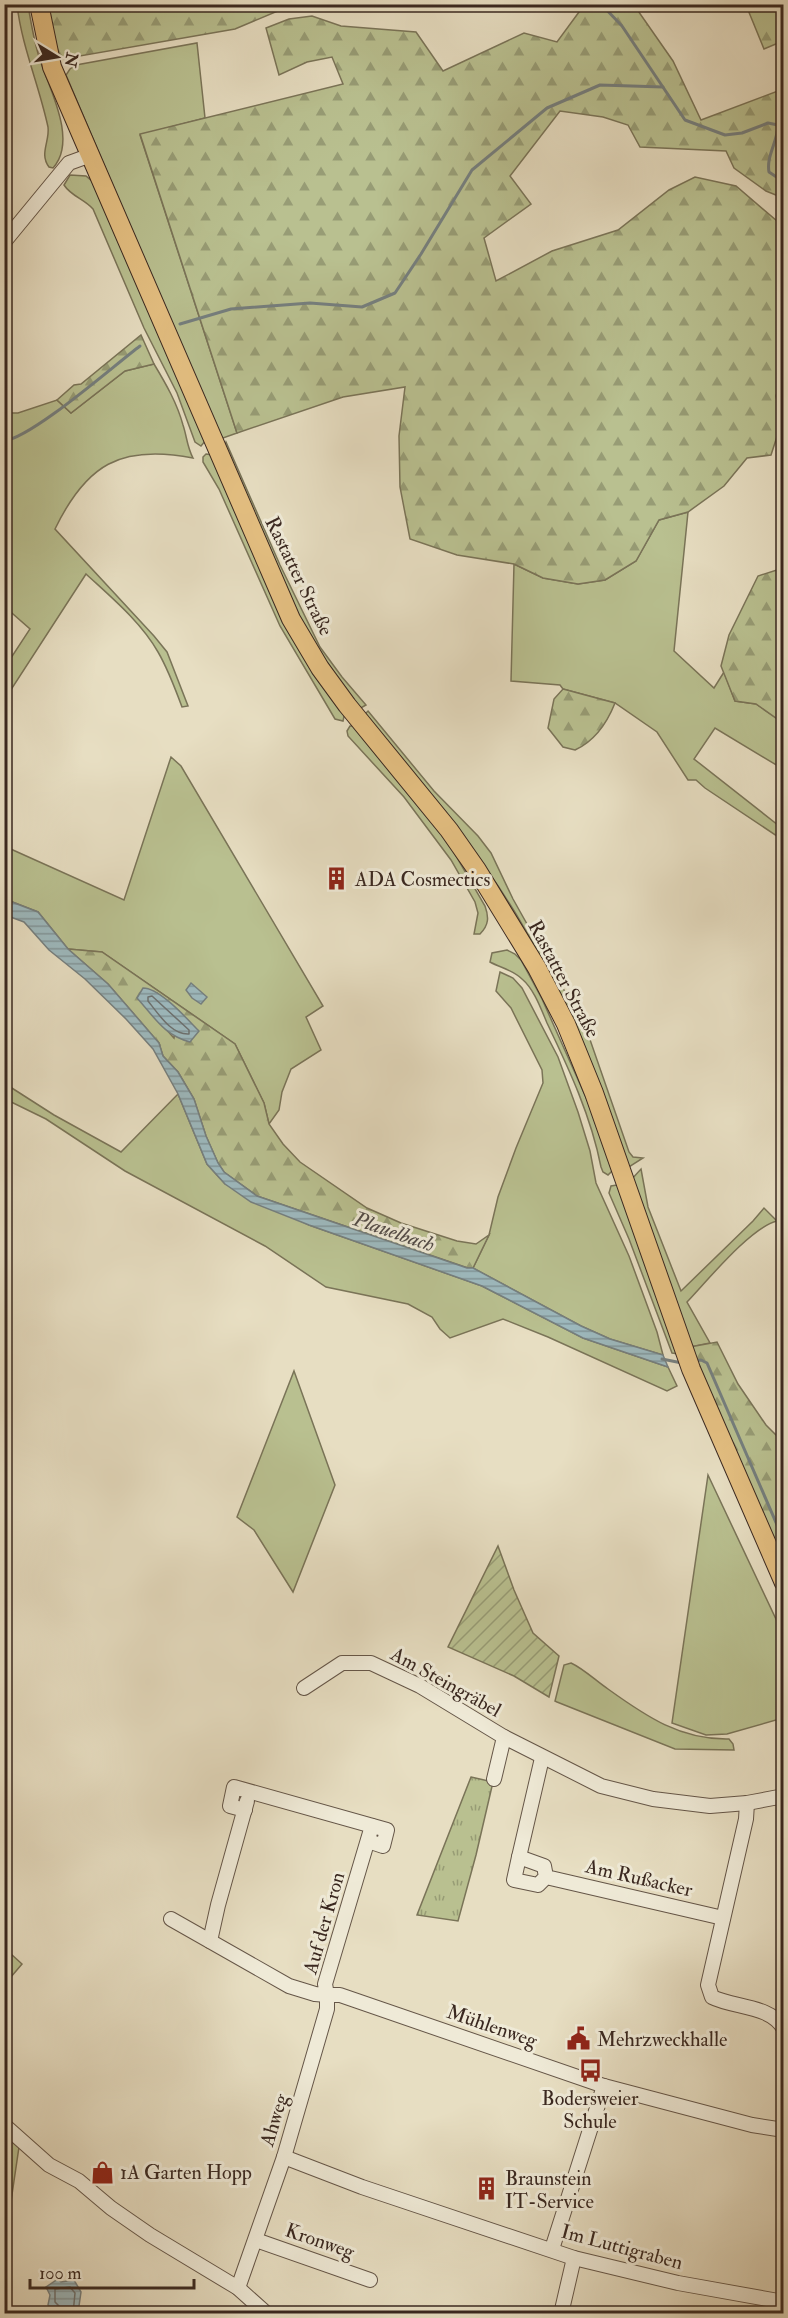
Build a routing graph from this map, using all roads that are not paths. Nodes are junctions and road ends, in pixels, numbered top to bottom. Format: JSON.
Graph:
{"nodes":[{"id":1,"x":39,"y":4,"type":"edge"},
{"id":2,"x":91,"y":155,"type":"junction"},
{"id":3,"x":4,"y":242,"type":"edge"},
{"id":4,"x":783,"y":1583,"type":"edge"},
{"id":5,"x":304,"y":1688,"type":"dead end"},
{"id":6,"x":504,"y":1737,"type":"junction"},
{"id":7,"x":542,"y":1758,"type":"junction"},
{"id":8,"x":494,"y":1779,"type":"dead end"},
{"id":9,"x":783,"y":1796,"type":"edge"},
{"id":10,"x":747,"y":1803,"type":"junction"},
{"id":11,"x":519,"y":1857,"type":"junction"},
{"id":12,"x":546,"y":1877,"type":"junction"},
{"id":13,"x":723,"y":1918,"type":"junction"},
{"id":14,"x":171,"y":1920,"type":"dead end"},
{"id":15,"x":210,"y":1941,"type":"junction"},
{"id":16,"x":327,"y":1995,"type":"junction"},
{"id":17,"x":783,"y":2029,"type":"edge"},
{"id":18,"x":604,"y":2086,"type":"junction"},
{"id":19,"x":4,"y":2125,"type":"edge"},
{"id":20,"x":783,"y":2130,"type":"edge"},
{"id":21,"x":284,"y":2157,"type":"junction"},
{"id":22,"x":256,"y":2240,"type":"junction"},
{"id":23,"x":552,"y":2249,"type":"junction"},
{"id":24,"x":574,"y":2258,"type":"junction"},
{"id":25,"x":370,"y":2280,"type":"dead end"},
{"id":26,"x":238,"y":2288,"type":"junction"},
{"id":27,"x":783,"y":2302,"type":"edge"},
{"id":28,"x":267,"y":2313,"type":"edge"},
{"id":29,"x":561,"y":2313,"type":"edge"}],
"edges":[{"from":1,"to":2,"type":"main road","name":"Rastatter Straße"},
{"from":2,"to":3,"type":"street"},
{"from":2,"to":4,"type":"main road","name":"Rastatter Straße"},
{"from":5,"to":6,"type":"street","name":"Am Steingräbel"},
{"from":6,"to":7,"type":"street","name":"Am Steingräbel"},
{"from":6,"to":8,"type":"street","name":"Am Steingräbel"},
{"from":7,"to":10,"type":"street","name":"Am Steingräbel"},
{"from":7,"to":11,"type":"street"},
{"from":9,"to":10,"type":"street","name":"Am Steingräbel"},
{"from":10,"to":13,"type":"street"},
{"from":11,"to":12,"type":"street","name":"Am Rußacker"},
{"from":11,"to":12,"type":"street","name":"Am Rußacker"},
{"from":12,"to":13,"type":"street","name":"Am Rußacker"},
{"from":13,"to":17,"type":"street"},
{"from":14,"to":15,"type":"street","name":"Auf der Kron"},
{"from":15,"to":16,"type":"street","name":"Auf der Kron"},
{"from":15,"to":16,"type":"street","name":"Auf der Kron"},
{"from":16,"to":18,"type":"street","name":"Mühlenweg"},
{"from":16,"to":21,"type":"street","name":"Ahweg"},
{"from":18,"to":20,"type":"street","name":"Mühlenweg"},
{"from":18,"to":23,"type":"street"},
{"from":19,"to":26,"type":"street"},
{"from":21,"to":22,"type":"street","name":"Ahweg"},
{"from":21,"to":23,"type":"street","name":"Im Luttigraben"},
{"from":22,"to":25,"type":"street","name":"Kronweg"},
{"from":22,"to":26,"type":"street","name":"Ahweg"},
{"from":23,"to":24,"type":"street","name":"Im Luttigraben"},
{"from":24,"to":27,"type":"street","name":"Im Luttigraben"},
{"from":24,"to":29,"type":"street"},
{"from":26,"to":28,"type":"street"}]}
